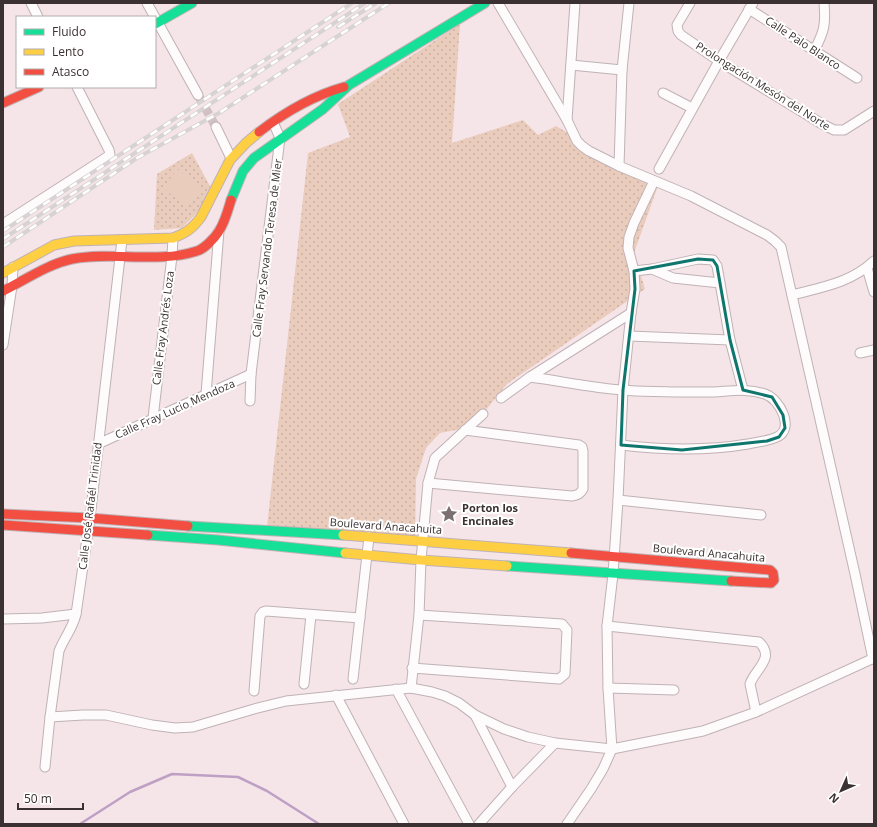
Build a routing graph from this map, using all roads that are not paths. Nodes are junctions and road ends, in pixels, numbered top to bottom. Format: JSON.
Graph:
{"nodes":[{"id":1,"x":31,"y":3,"type":"edge"},
{"id":2,"x":148,"y":3,"type":"edge"},
{"id":3,"x":192,"y":3,"type":"edge"},
{"id":4,"x":485,"y":3,"type":"edge"},
{"id":5,"x":498,"y":3,"type":"edge"},
{"id":6,"x":575,"y":3,"type":"edge"},
{"id":7,"x":629,"y":3,"type":"edge"},
{"id":8,"x":690,"y":3,"type":"edge"},
{"id":9,"x":824,"y":3,"type":"edge"},
{"id":10,"x":751,"y":6,"type":"edge"},
{"id":11,"x":38,"y":16,"type":"edge"},
{"id":12,"x":153,"y":16,"type":"edge"},
{"id":13,"x":156,"y":23,"type":"edge"},
{"id":14,"x":814,"y":50,"type":"junction"},
{"id":15,"x":719,"y":60,"type":"junction"},
{"id":16,"x":571,"y":65,"type":"junction"},
{"id":17,"x":622,"y":70,"type":"junction"},
{"id":18,"x":856,"y":78,"type":"dead end"},
{"id":19,"x":349,"y":85,"type":"junction"},
{"id":20,"x":37,"y":88,"type":"edge"},
{"id":21,"x":78,"y":88,"type":"edge"},
{"id":22,"x":663,"y":93,"type":"dead end"},
{"id":23,"x":198,"y":95,"type":"tunnel mouth"},
{"id":24,"x":3,"y":103,"type":"edge"},
{"id":25,"x":692,"y":108,"type":"junction"},
{"id":26,"x":874,"y":111,"type":"edge"},
{"id":27,"x":567,"y":120,"type":"junction"},
{"id":28,"x":273,"y":122,"type":"junction"},
{"id":29,"x":216,"y":127,"type":"tunnel mouth"},
{"id":30,"x":280,"y":138,"type":"junction"},
{"id":31,"x":231,"y":158,"type":"junction"},
{"id":32,"x":619,"y":166,"type":"junction"},
{"id":33,"x":659,"y":169,"type":"dead end"},
{"id":34,"x":654,"y":180,"type":"junction"},
{"id":35,"x":3,"y":224,"type":"edge"},
{"id":36,"x":220,"y":231,"type":"junction"},
{"id":37,"x":173,"y":238,"type":"junction"},
{"id":38,"x":122,"y":240,"type":"junction"},
{"id":39,"x":121,"y":256,"type":"junction"},
{"id":40,"x":172,"y":256,"type":"junction"},
{"id":41,"x":874,"y":261,"type":"edge"},
{"id":42,"x":13,"y":267,"type":"junction"},
{"id":43,"x":867,"y":268,"type":"junction"},
{"id":44,"x":652,"y":269,"type":"junction"},
{"id":45,"x":634,"y":271,"type":"junction"},
{"id":46,"x":3,"y":273,"type":"edge"},
{"id":47,"x":720,"y":283,"type":"junction"},
{"id":48,"x":12,"y":286,"type":"junction"},
{"id":49,"x":3,"y":291,"type":"edge"},
{"id":50,"x":874,"y":292,"type":"edge"},
{"id":51,"x":792,"y":295,"type":"junction"},
{"id":52,"x":631,"y":313,"type":"junction"},
{"id":53,"x":629,"y":336,"type":"junction"},
{"id":54,"x":730,"y":340,"type":"junction"},
{"id":55,"x":3,"y":345,"type":"edge"},
{"id":56,"x":874,"y":350,"type":"edge"},
{"id":57,"x":860,"y":353,"type":"dead end"},
{"id":58,"x":251,"y":374,"type":"junction"},
{"id":59,"x":530,"y":377,"type":"junction"},
{"id":60,"x":623,"y":390,"type":"junction"},
{"id":61,"x":744,"y":390,"type":"junction"},
{"id":62,"x":206,"y":394,"type":"junction"},
{"id":63,"x":501,"y":398,"type":"dead end"},
{"id":64,"x":250,"y":401,"type":"dead end"},
{"id":65,"x":483,"y":414,"type":"dead end"},
{"id":66,"x":153,"y":418,"type":"junction"},
{"id":67,"x":465,"y":430,"type":"junction"},
{"id":68,"x":98,"y":444,"type":"junction"},
{"id":69,"x":621,"y":446,"type":"junction"},
{"id":70,"x":428,"y":483,"type":"junction"},
{"id":71,"x":618,"y":500,"type":"junction"},
{"id":72,"x":3,"y":514,"type":"edge"},
{"id":73,"x":760,"y":515,"type":"dead end"},
{"id":74,"x":90,"y":518,"type":"junction"},
{"id":75,"x":3,"y":525,"type":"edge"},
{"id":76,"x":218,"y":528,"type":"junction"},
{"id":77,"x":88,"y":531,"type":"junction"},
{"id":78,"x":368,"y":537,"type":"junction"},
{"id":79,"x":218,"y":540,"type":"junction"},
{"id":80,"x":423,"y":541,"type":"junction"},
{"id":81,"x":367,"y":554,"type":"junction"},
{"id":82,"x":614,"y":556,"type":"junction"},
{"id":83,"x":421,"y":560,"type":"junction"},
{"id":84,"x":613,"y":574,"type":"junction"},
{"id":85,"x":76,"y":614,"type":"junction"},
{"id":86,"x":311,"y":615,"type":"junction"},
{"id":87,"x":419,"y":615,"type":"junction"},
{"id":88,"x":360,"y":618,"type":"junction"},
{"id":89,"x":3,"y":619,"type":"edge"},
{"id":90,"x":607,"y":626,"type":"junction"},
{"id":91,"x":873,"y":659,"type":"edge"},
{"id":92,"x":412,"y":668,"type":"junction"},
{"id":93,"x":353,"y":679,"type":"dead end"},
{"id":94,"x":304,"y":684,"type":"dead end"},
{"id":95,"x":411,"y":688,"type":"junction"},
{"id":96,"x":608,"y":688,"type":"junction"},
{"id":97,"x":396,"y":689,"type":"junction"},
{"id":98,"x":674,"y":690,"type":"dead end"},
{"id":99,"x":254,"y":691,"type":"dead end"},
{"id":100,"x":336,"y":695,"type":"junction"},
{"id":101,"x":756,"y":712,"type":"junction"},
{"id":102,"x":475,"y":715,"type":"junction"},
{"id":103,"x":50,"y":717,"type":"junction"},
{"id":104,"x":555,"y":742,"type":"junction"},
{"id":105,"x":612,"y":750,"type":"junction"},
{"id":106,"x":45,"y":767,"type":"dead end"},
{"id":107,"x":512,"y":787,"type":"junction"},
{"id":108,"x":404,"y":824,"type":"edge"},
{"id":109,"x":469,"y":824,"type":"edge"},
{"id":110,"x":479,"y":824,"type":"edge"},
{"id":111,"x":567,"y":824,"type":"edge"}],
"edges":[{"from":1,"to":11,"type":"street"},
{"from":2,"to":12,"type":"street"},
{"from":3,"to":13,"type":"street"},
{"from":4,"to":19,"type":"street"},
{"from":5,"to":27,"type":"street"},
{"from":6,"to":16,"type":"street"},
{"from":7,"to":17,"type":"street"},
{"from":8,"to":15,"type":"street","name":"Prolongación Mesón del Norte"},
{"from":9,"to":14,"type":"street"},
{"from":10,"to":14,"type":"street","name":"Calle Palo Blanco"},
{"from":10,"to":15,"type":"street"},
{"from":13,"to":23,"type":"street"},
{"from":14,"to":18,"type":"street","name":"Calle Palo Blanco"},
{"from":15,"to":25,"type":"street"},
{"from":15,"to":26,"type":"street","name":"Prolongación Mesón del Norte"},
{"from":16,"to":17,"type":"street"},
{"from":16,"to":27,"type":"street"},
{"from":17,"to":32,"type":"street"},
{"from":19,"to":28,"type":"street"},
{"from":19,"to":30,"type":"street"},
{"from":20,"to":24,"type":"street"},
{"from":21,"to":35,"type":"street"},
{"from":22,"to":25,"type":"street"},
{"from":25,"to":33,"type":"street"},
{"from":27,"to":32,"type":"street"},
{"from":28,"to":30,"type":"street"},
{"from":28,"to":31,"type":"street"},
{"from":29,"to":31,"type":"street"},
{"from":30,"to":36,"type":"street"},
{"from":30,"to":58,"type":"street","name":"Calle Fray Servando Teresa de Mier"},
{"from":31,"to":37,"type":"street"},
{"from":32,"to":34,"type":"street"},
{"from":34,"to":45,"type":"street"},
{"from":34,"to":51,"type":"street"},
{"from":36,"to":40,"type":"street"},
{"from":36,"to":62,"type":"street"},
{"from":37,"to":38,"type":"street"},
{"from":37,"to":40,"type":"street","name":"Calle Fray Andrés Loza"},
{"from":38,"to":39,"type":"street","name":"Calle José Rafaél Trinidad"},
{"from":38,"to":42,"type":"street"},
{"from":39,"to":40,"type":"street"},
{"from":39,"to":48,"type":"street"},
{"from":39,"to":68,"type":"street","name":"Calle José Rafaél Trinidad"},
{"from":40,"to":66,"type":"street","name":"Calle Fray Andrés Loza"},
{"from":41,"to":43,"type":"street"},
{"from":42,"to":46,"type":"street"},
{"from":42,"to":48,"type":"street"},
{"from":43,"to":50,"type":"street"},
{"from":43,"to":51,"type":"street"},
{"from":44,"to":45,"type":"street"},
{"from":44,"to":47,"type":"street"},
{"from":44,"to":47,"type":"street"},
{"from":45,"to":52,"type":"street"},
{"from":47,"to":54,"type":"street"},
{"from":48,"to":49,"type":"street"},
{"from":48,"to":55,"type":"street"},
{"from":51,"to":91,"type":"street"},
{"from":52,"to":53,"type":"street"},
{"from":52,"to":59,"type":"street"},
{"from":53,"to":54,"type":"street"},
{"from":53,"to":60,"type":"street"},
{"from":54,"to":61,"type":"street"},
{"from":56,"to":57,"type":"street"},
{"from":58,"to":62,"type":"street","name":"Calle Fray Lucio Mendoza"},
{"from":58,"to":64,"type":"street","name":"Calle Fray Servando Teresa de Mier"},
{"from":59,"to":60,"type":"street"},
{"from":59,"to":63,"type":"street"},
{"from":60,"to":61,"type":"street"},
{"from":60,"to":69,"type":"street"},
{"from":61,"to":69,"type":"street"},
{"from":62,"to":66,"type":"street","name":"Calle Fray Lucio Mendoza"},
{"from":65,"to":67,"type":"street"},
{"from":66,"to":68,"type":"street","name":"Calle Fray Lucio Mendoza"},
{"from":67,"to":70,"type":"street"},
{"from":67,"to":70,"type":"street"},
{"from":68,"to":74,"type":"street","name":"Calle José Rafaél Trinidad"},
{"from":69,"to":71,"type":"street"},
{"from":70,"to":80,"type":"street"},
{"from":71,"to":73,"type":"street"},
{"from":71,"to":82,"type":"street"},
{"from":72,"to":74,"type":"street","name":"Boulevard Anacahuita"},
{"from":74,"to":76,"type":"street","name":"Boulevard Anacahuita"},
{"from":74,"to":77,"type":"street","name":"Calle José Rafaél Trinidad"},
{"from":75,"to":77,"type":"street","name":"Boulevard Anacahuita"},
{"from":76,"to":78,"type":"street","name":"Boulevard Anacahuita"},
{"from":76,"to":79,"type":"street"},
{"from":77,"to":79,"type":"street","name":"Boulevard Anacahuita"},
{"from":77,"to":85,"type":"street","name":"Calle José Rafaél Trinidad"},
{"from":78,"to":80,"type":"street","name":"Boulevard Anacahuita"},
{"from":78,"to":81,"type":"street"},
{"from":79,"to":81,"type":"street","name":"Boulevard Anacahuita"},
{"from":80,"to":82,"type":"street","name":"Boulevard Anacahuita"},
{"from":80,"to":83,"type":"street"},
{"from":81,"to":83,"type":"street","name":"Boulevard Anacahuita"},
{"from":81,"to":88,"type":"street"},
{"from":82,"to":84,"type":"street"},
{"from":82,"to":84,"type":"street","name":"Boulevard Anacahuita"},
{"from":83,"to":84,"type":"street","name":"Boulevard Anacahuita"},
{"from":83,"to":87,"type":"street"},
{"from":84,"to":90,"type":"street"},
{"from":85,"to":89,"type":"street"},
{"from":85,"to":103,"type":"street","name":"Calle José Rafaél Trinidad"},
{"from":86,"to":88,"type":"street"},
{"from":86,"to":94,"type":"street"},
{"from":86,"to":99,"type":"street"},
{"from":87,"to":92,"type":"street"},
{"from":87,"to":92,"type":"street"},
{"from":88,"to":93,"type":"street"},
{"from":90,"to":96,"type":"street"},
{"from":90,"to":101,"type":"street"},
{"from":91,"to":101,"type":"street"},
{"from":92,"to":95,"type":"street"},
{"from":95,"to":97,"type":"street"},
{"from":95,"to":102,"type":"street"},
{"from":96,"to":98,"type":"street"},
{"from":96,"to":105,"type":"street"},
{"from":97,"to":100,"type":"street"},
{"from":97,"to":109,"type":"street"},
{"from":100,"to":103,"type":"street"},
{"from":100,"to":108,"type":"street"},
{"from":101,"to":105,"type":"street"},
{"from":102,"to":104,"type":"street"},
{"from":102,"to":107,"type":"street"},
{"from":103,"to":106,"type":"street","name":"Calle José Rafaél Trinidad"},
{"from":104,"to":105,"type":"street"},
{"from":104,"to":107,"type":"street"},
{"from":105,"to":111,"type":"street"},
{"from":107,"to":110,"type":"street"}]}
